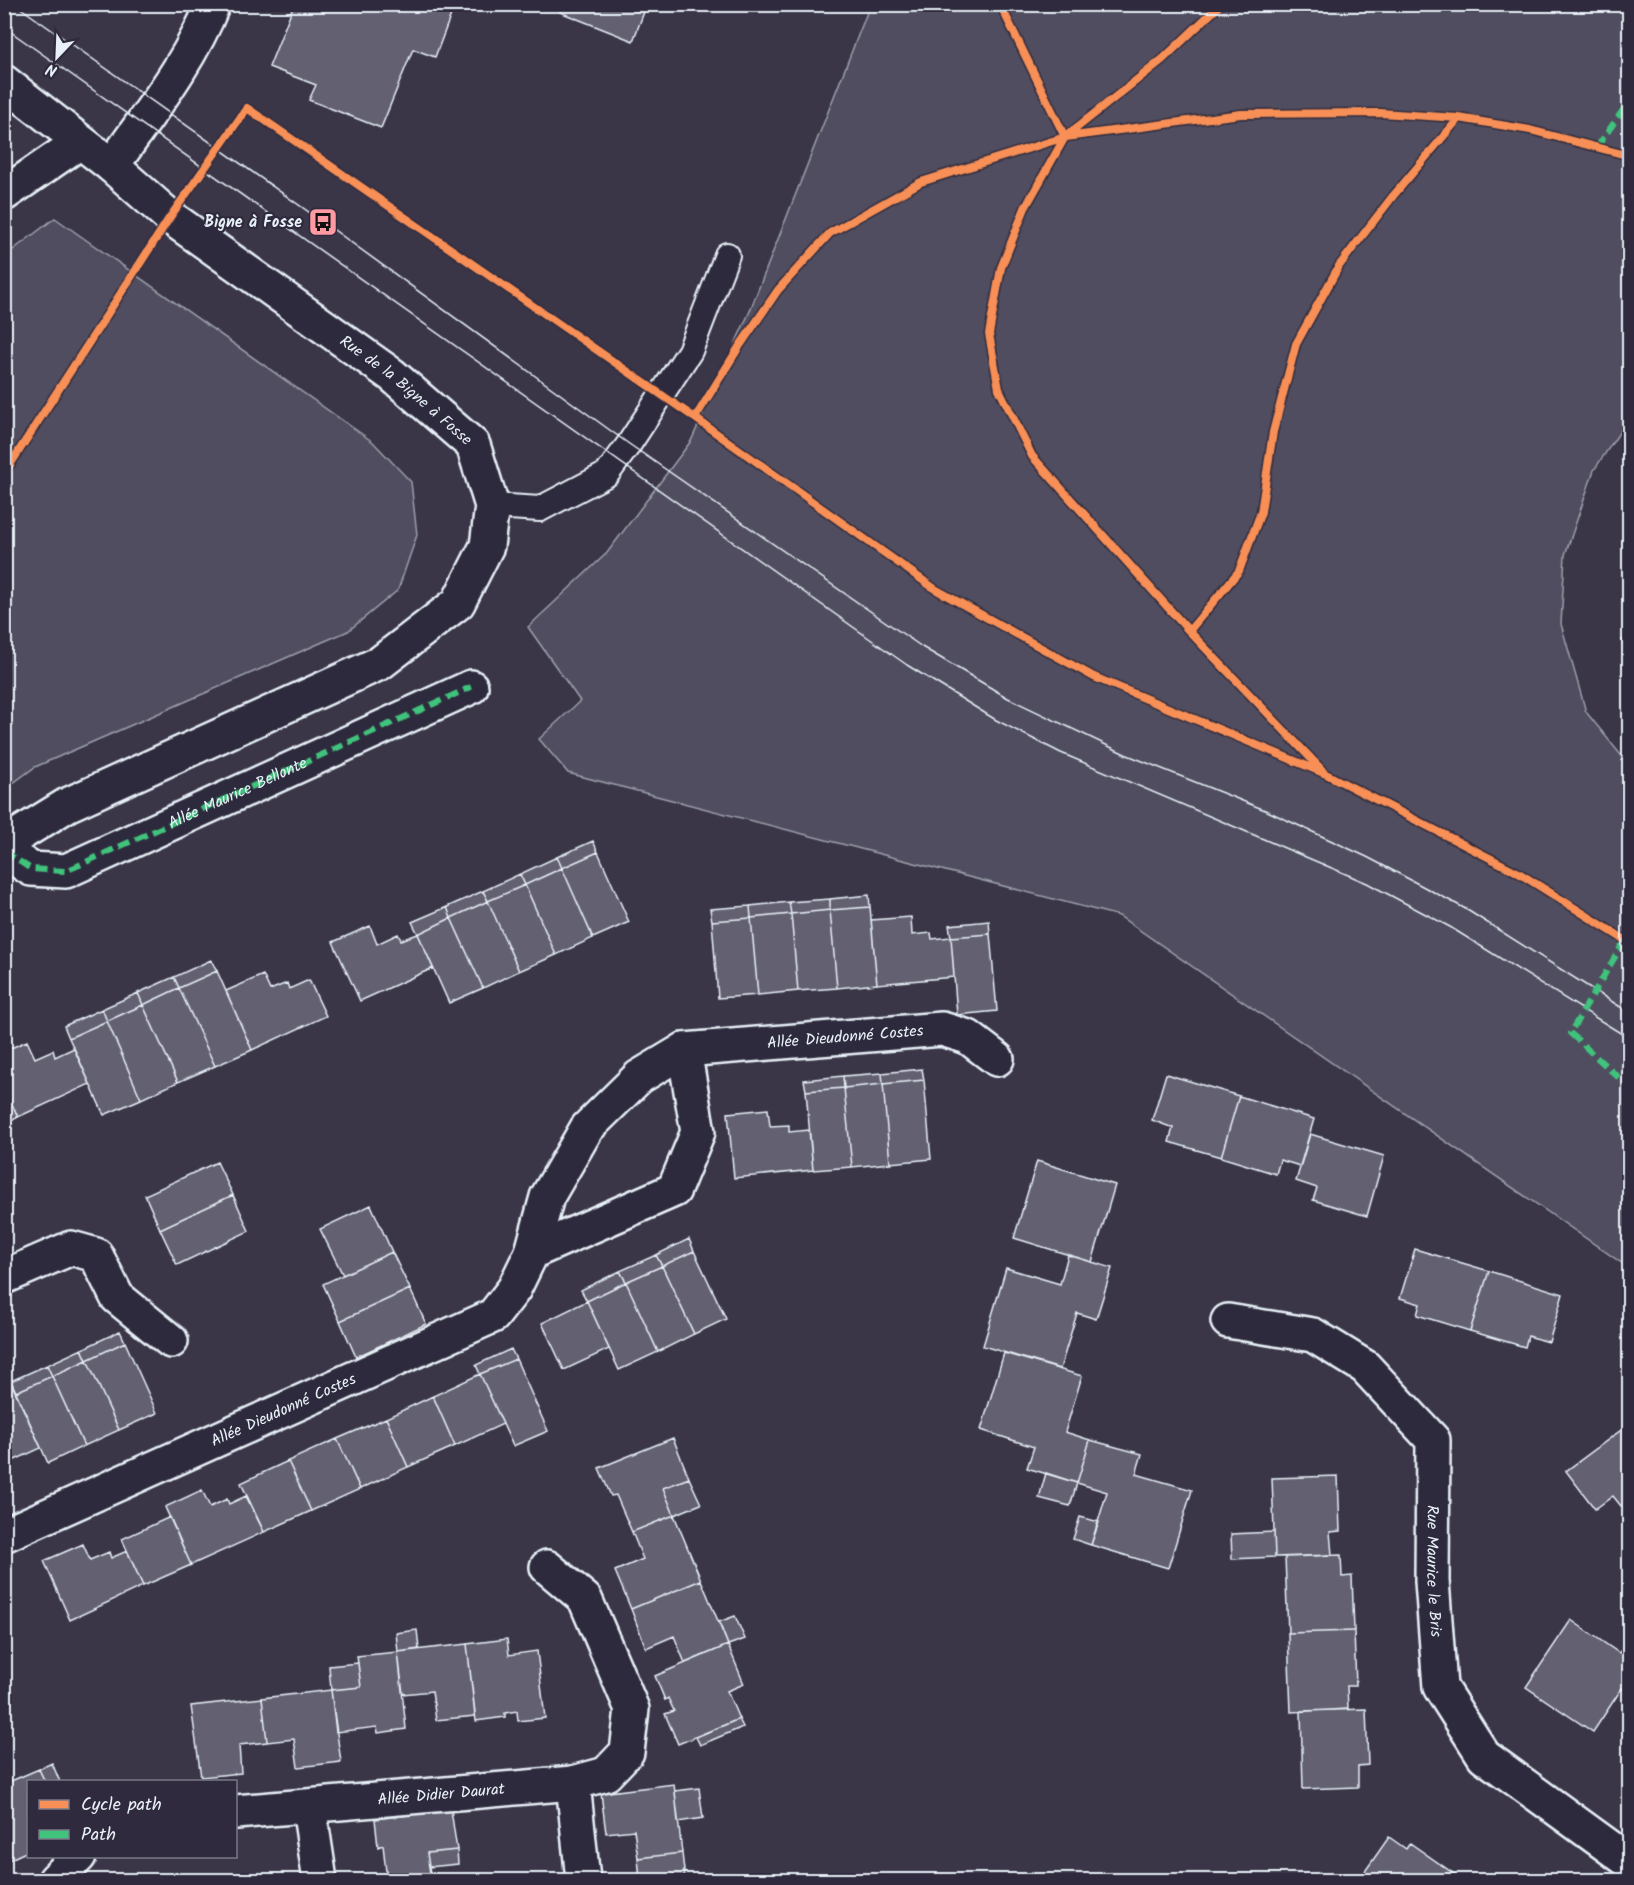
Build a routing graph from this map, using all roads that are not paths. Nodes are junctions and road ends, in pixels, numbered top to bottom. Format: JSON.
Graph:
{"nodes":[{"id":1,"x":213,"y":4,"type":"edge"},
{"id":2,"x":4,"y":82,"type":"edge"},
{"id":3,"x":81,"y":142,"type":"junction"},
{"id":4,"x":112,"y":166,"type":"junction"},
{"id":5,"x":4,"y":194,"type":"edge"},
{"id":6,"x":727,"y":255,"type":"dead end"},
{"id":7,"x":492,"y":506,"type":"junction"},
{"id":8,"x":471,"y":687,"type":"dead end"},
{"id":9,"x":4,"y":844,"type":"edge"},
{"id":10,"x":4,"y":851,"type":"edge"},
{"id":11,"x":684,"y":1050,"type":"junction"},
{"id":12,"x":997,"y":1059,"type":"dead end"},
{"id":13,"x":532,"y":1252,"type":"junction"},
{"id":14,"x":4,"y":1277,"type":"edge"},
{"id":15,"x":1228,"y":1321,"type":"dead end"},
{"id":16,"x":171,"y":1341,"type":"dead end"},
{"id":17,"x":4,"y":1535,"type":"edge"},
{"id":18,"x":547,"y":1567,"type":"dead end"},
{"id":19,"x":573,"y":1783,"type":"junction"},
{"id":20,"x":309,"y":1807,"type":"junction"},
{"id":21,"x":237,"y":1812,"type":"edge"},
{"id":22,"x":78,"y":1858,"type":"edge"},
{"id":23,"x":1629,"y":1862,"type":"edge"},
{"id":24,"x":55,"y":1881,"type":"edge"},
{"id":25,"x":320,"y":1881,"type":"edge"},
{"id":26,"x":583,"y":1881,"type":"edge"}],
"edges":[{"from":1,"to":4,"type":"street"},
{"from":2,"to":3,"type":"street","name":"Rue de la Bigne à Fosse"},
{"from":3,"to":4,"type":"street","name":"Rue de la Bigne à Fosse"},
{"from":3,"to":5,"type":"street"},
{"from":4,"to":7,"type":"street","name":"Rue de la Bigne à Fosse"},
{"from":6,"to":7,"type":"lane"},
{"from":7,"to":9,"type":"street","name":"Rue de la Bigne à Fosse"},
{"from":8,"to":10,"type":"street","name":"Allée Maurice Bellonte"},
{"from":11,"to":12,"type":"street","name":"Allée Dieudonné Costes"},
{"from":11,"to":13,"type":"street","name":"Allée Dieudonné Costes"},
{"from":11,"to":13,"type":"street"},
{"from":13,"to":17,"type":"street","name":"Allée Dieudonné Costes"},
{"from":14,"to":16,"type":"street"},
{"from":15,"to":23,"type":"street","name":"Rue Maurice le Bris"},
{"from":18,"to":19,"type":"street","name":"Allée Didier Daurat"},
{"from":19,"to":20,"type":"street","name":"Allée Didier Daurat"},
{"from":19,"to":26,"type":"street"},
{"from":20,"to":21,"type":"street","name":"Allée Didier Daurat"},
{"from":20,"to":25,"type":"street"},
{"from":22,"to":24,"type":"street"}]}
